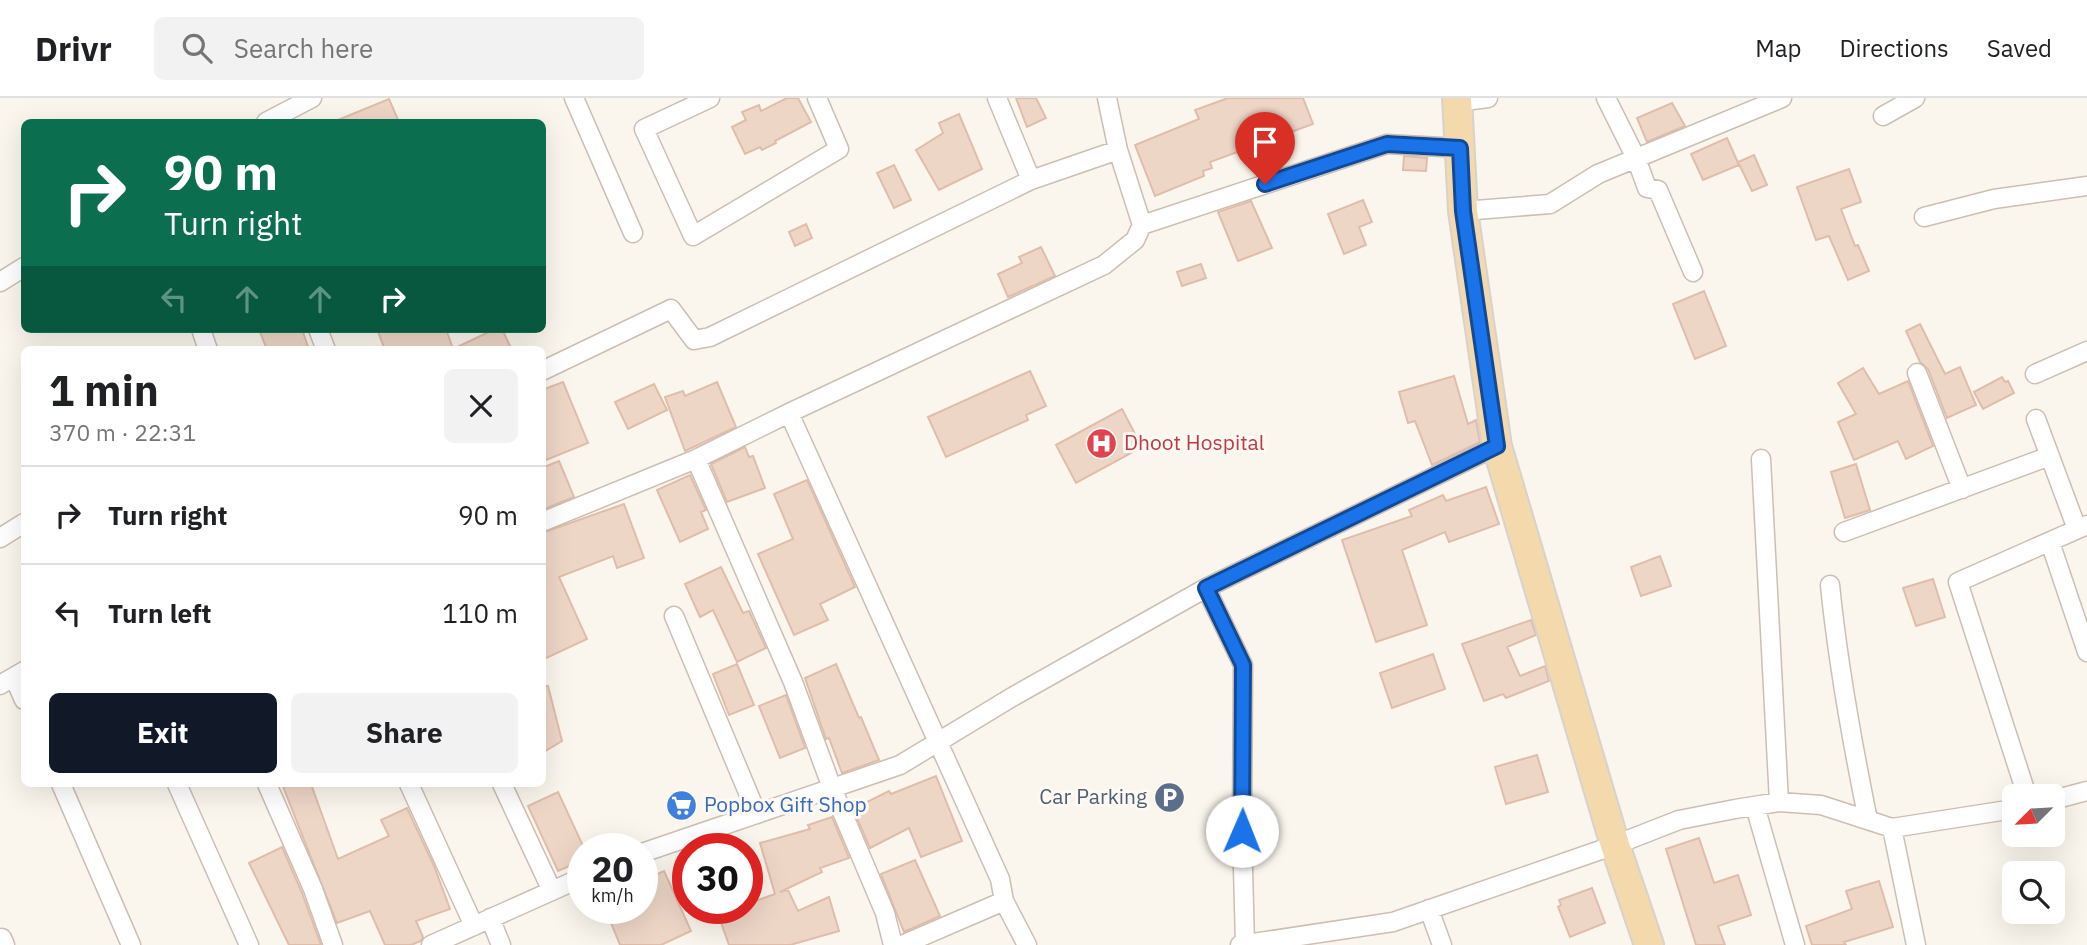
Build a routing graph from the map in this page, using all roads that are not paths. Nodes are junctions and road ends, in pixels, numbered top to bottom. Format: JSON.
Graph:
{"nodes":[{"id":1,"x":312,"y":98,"type":"edge"},
{"id":2,"x":574,"y":98,"type":"edge"},
{"id":3,"x":710,"y":98,"type":"edge"},
{"id":4,"x":817,"y":98,"type":"edge"},
{"id":5,"x":997,"y":98,"type":"edge"},
{"id":6,"x":1107,"y":98,"type":"edge"},
{"id":7,"x":1488,"y":98,"type":"edge"},
{"id":8,"x":1606,"y":98,"type":"edge"},
{"id":9,"x":1782,"y":98,"type":"edge"},
{"id":10,"x":1915,"y":98,"type":"edge"},
{"id":11,"x":1457,"y":100,"type":"edge"},
{"id":12,"x":1883,"y":116,"type":"dead end"},
{"id":13,"x":272,"y":119,"type":"edge"},
{"id":14,"x":1460,"y":148,"type":"junction"},
{"id":15,"x":1118,"y":150,"type":"junction"},
{"id":16,"x":1636,"y":158,"type":"junction"},
{"id":17,"x":1031,"y":180,"type":"junction"},
{"id":18,"x":2087,"y":186,"type":"edge"},
{"id":19,"x":1463,"y":211,"type":"junction"},
{"id":20,"x":1924,"y":217,"type":"dead end"},
{"id":21,"x":1142,"y":225,"type":"junction"},
{"id":22,"x":633,"y":233,"type":"dead end"},
{"id":23,"x":21,"y":269,"type":"edge"},
{"id":24,"x":1693,"y":272,"type":"dead end"},
{"id":25,"x":0,"y":282,"type":"edge"},
{"id":26,"x":2087,"y":351,"type":"edge"},
{"id":27,"x":546,"y":369,"type":"edge"},
{"id":28,"x":1917,"y":373,"type":"dead end"},
{"id":29,"x":2035,"y":373,"type":"dead end"},
{"id":30,"x":789,"y":413,"type":"junction"},
{"id":31,"x":2036,"y":419,"type":"dead end"},
{"id":32,"x":1497,"y":446,"type":"junction"},
{"id":33,"x":2050,"y":456,"type":"junction"},
{"id":34,"x":696,"y":459,"type":"junction"},
{"id":35,"x":1761,"y":459,"type":"dead end"},
{"id":36,"x":1962,"y":489,"type":"junction"},
{"id":37,"x":546,"y":520,"type":"edge"},
{"id":38,"x":21,"y":525,"type":"edge"},
{"id":39,"x":2082,"y":527,"type":"edge"},
{"id":40,"x":1844,"y":532,"type":"dead end"},
{"id":41,"x":0,"y":538,"type":"edge"},
{"id":42,"x":2050,"y":542,"type":"junction"},
{"id":43,"x":1830,"y":585,"type":"dead end"},
{"id":44,"x":1206,"y":588,"type":"junction"},
{"id":45,"x":674,"y":616,"type":"dead end"},
{"id":46,"x":2087,"y":652,"type":"edge"},
{"id":47,"x":13,"y":678,"type":"edge"},
{"id":48,"x":21,"y":694,"type":"edge"},
{"id":49,"x":937,"y":742,"type":"junction"},
{"id":50,"x":2023,"y":784,"type":"edge"},
{"id":51,"x":62,"y":787,"type":"edge"},
{"id":52,"x":178,"y":787,"type":"edge"},
{"id":53,"x":268,"y":787,"type":"edge"},
{"id":54,"x":410,"y":787,"type":"edge"},
{"id":55,"x":503,"y":787,"type":"edge"},
{"id":56,"x":832,"y":788,"type":"junction"},
{"id":57,"x":2087,"y":791,"type":"edge"},
{"id":58,"x":2065,"y":797,"type":"edge"},
{"id":59,"x":1779,"y":802,"type":"junction"},
{"id":60,"x":1755,"y":806,"type":"junction"},
{"id":61,"x":2002,"y":811,"type":"edge"},
{"id":62,"x":757,"y":814,"type":"junction"},
{"id":63,"x":1868,"y":820,"type":"junction"},
{"id":64,"x":1892,"y":828,"type":"junction"},
{"id":65,"x":1615,"y":845,"type":"junction"},
{"id":66,"x":658,"y":848,"type":"edge"},
{"id":67,"x":567,"y":884,"type":"edge"},
{"id":68,"x":552,"y":891,"type":"junction"},
{"id":69,"x":1004,"y":901,"type":"junction"},
{"id":70,"x":1429,"y":909,"type":"junction"},
{"id":71,"x":482,"y":922,"type":"junction"},
{"id":72,"x":131,"y":945,"type":"edge"},
{"id":73,"x":249,"y":945,"type":"edge"},
{"id":74,"x":333,"y":945,"type":"edge"},
{"id":75,"x":430,"y":945,"type":"edge"},
{"id":76,"x":501,"y":945,"type":"edge"},
{"id":77,"x":893,"y":945,"type":"edge"},
{"id":78,"x":902,"y":945,"type":"edge"},
{"id":79,"x":1027,"y":945,"type":"edge"},
{"id":80,"x":1242,"y":945,"type":"edge"},
{"id":81,"x":1441,"y":945,"type":"edge"},
{"id":82,"x":1650,"y":945,"type":"edge"},
{"id":83,"x":1796,"y":945,"type":"edge"},
{"id":84,"x":1916,"y":945,"type":"edge"}],
"edges":[{"from":1,"to":13,"type":"street"},
{"from":2,"to":22,"type":"street"},
{"from":3,"to":4,"type":"street"},
{"from":5,"to":17,"type":"street"},
{"from":6,"to":15,"type":"street"},
{"from":7,"to":11,"type":"street"},
{"from":8,"to":16,"type":"street"},
{"from":9,"to":16,"type":"street"},
{"from":10,"to":12,"type":"street"},
{"from":11,"to":14,"type":"main road"},
{"from":14,"to":19,"type":"main road"},
{"from":14,"to":21,"type":"street"},
{"from":15,"to":17,"type":"street"},
{"from":15,"to":21,"type":"street"},
{"from":16,"to":19,"type":"street"},
{"from":16,"to":24,"type":"street"},
{"from":17,"to":27,"type":"street"},
{"from":18,"to":20,"type":"street"},
{"from":19,"to":32,"type":"main road"},
{"from":21,"to":30,"type":"street"},
{"from":23,"to":25,"type":"street"},
{"from":26,"to":29,"type":"street"},
{"from":28,"to":36,"type":"street"},
{"from":30,"to":34,"type":"street"},
{"from":30,"to":49,"type":"street"},
{"from":31,"to":33,"type":"street"},
{"from":32,"to":44,"type":"street"},
{"from":32,"to":65,"type":"main road"},
{"from":33,"to":36,"type":"street"},
{"from":33,"to":39,"type":"street"},
{"from":34,"to":37,"type":"street"},
{"from":34,"to":56,"type":"street"},
{"from":35,"to":59,"type":"street"},
{"from":36,"to":40,"type":"street"},
{"from":38,"to":41,"type":"street"},
{"from":39,"to":42,"type":"street"},
{"from":42,"to":46,"type":"street"},
{"from":42,"to":50,"type":"street"},
{"from":43,"to":63,"type":"street"},
{"from":44,"to":49,"type":"street"},
{"from":44,"to":80,"type":"street"},
{"from":45,"to":62,"type":"street"},
{"from":47,"to":48,"type":"street"},
{"from":49,"to":56,"type":"street"},
{"from":49,"to":69,"type":"street"},
{"from":51,"to":72,"type":"street"},
{"from":52,"to":73,"type":"street"},
{"from":53,"to":74,"type":"street"},
{"from":54,"to":71,"type":"street"},
{"from":55,"to":68,"type":"street"},
{"from":56,"to":62,"type":"street"},
{"from":56,"to":77,"type":"street"},
{"from":57,"to":58,"type":"street"},
{"from":59,"to":60,"type":"street"},
{"from":59,"to":63,"type":"street"},
{"from":60,"to":65,"type":"street"},
{"from":60,"to":83,"type":"street"},
{"from":61,"to":64,"type":"street"},
{"from":62,"to":66,"type":"street"},
{"from":63,"to":64,"type":"street"},
{"from":64,"to":84,"type":"street"},
{"from":65,"to":70,"type":"street"},
{"from":65,"to":82,"type":"main road"},
{"from":67,"to":68,"type":"street"},
{"from":68,"to":71,"type":"street"},
{"from":69,"to":78,"type":"street"},
{"from":69,"to":79,"type":"street"},
{"from":70,"to":80,"type":"street"},
{"from":70,"to":81,"type":"street"},
{"from":71,"to":75,"type":"street"},
{"from":71,"to":76,"type":"street"}]}
